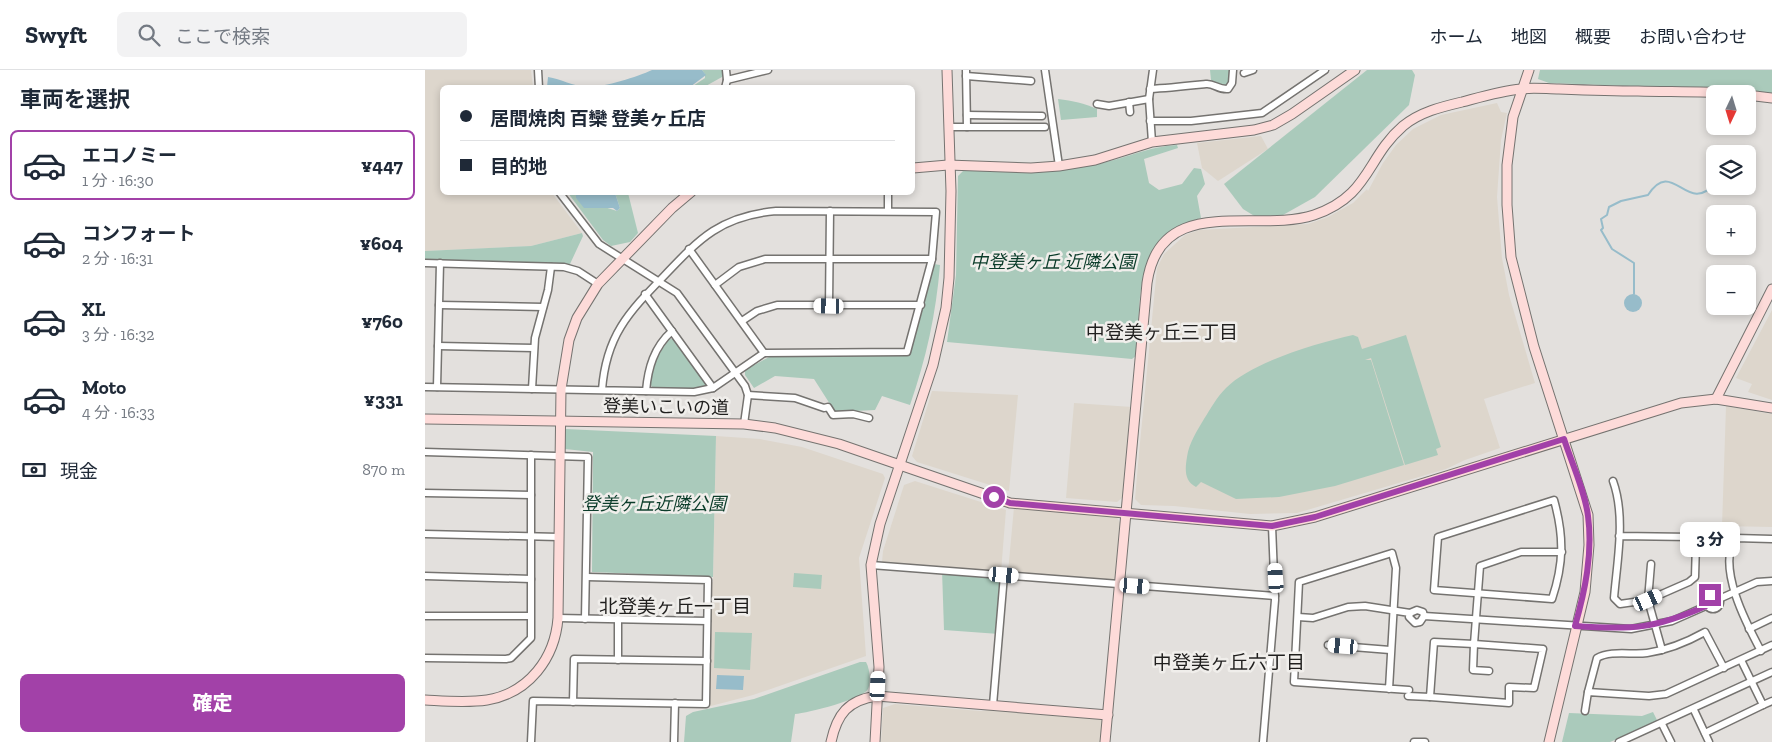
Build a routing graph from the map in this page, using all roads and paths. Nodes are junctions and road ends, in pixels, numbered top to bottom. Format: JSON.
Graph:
{"nodes":[{"id":1,"x":538,"y":70,"type":"edge"},
{"id":2,"x":729,"y":70,"type":"edge"},
{"id":3,"x":767,"y":70,"type":"edge"},
{"id":4,"x":947,"y":70,"type":"edge"},
{"id":5,"x":1045,"y":70,"type":"edge"},
{"id":6,"x":1153,"y":70,"type":"edge"},
{"id":7,"x":1233,"y":70,"type":"edge"},
{"id":8,"x":1253,"y":70,"type":"edge"},
{"id":9,"x":1325,"y":70,"type":"edge"},
{"id":10,"x":1355,"y":70,"type":"edge"},
{"id":11,"x":1529,"y":70,"type":"edge"},
{"id":12,"x":966,"y":73,"type":"edge"},
{"id":13,"x":1243,"y":73,"type":"dead end"},
{"id":14,"x":727,"y":80,"type":"junction"},
{"id":15,"x":1031,"y":80,"type":"dead end"},
{"id":16,"x":539,"y":85,"type":"edge"},
{"id":17,"x":726,"y":85,"type":"edge"},
{"id":18,"x":1523,"y":88,"type":"junction"},
{"id":19,"x":1150,"y":89,"type":"junction"},
{"id":20,"x":1706,"y":93,"type":"edge"},
{"id":21,"x":1756,"y":96,"type":"edge"},
{"id":22,"x":1772,"y":98,"type":"edge"},
{"id":23,"x":1149,"y":99,"type":"junction"},
{"id":24,"x":1129,"y":102,"type":"junction"},
{"id":25,"x":1097,"y":104,"type":"dead end"},
{"id":26,"x":1130,"y":112,"type":"dead end"},
{"id":27,"x":967,"y":115,"type":"junction"},
{"id":28,"x":1042,"y":116,"type":"dead end"},
{"id":29,"x":1150,"y":120,"type":"junction"},
{"id":30,"x":967,"y":126,"type":"junction"},
{"id":31,"x":949,"y":127,"type":"junction"},
{"id":32,"x":1045,"y":127,"type":"dead end"},
{"id":33,"x":1152,"y":142,"type":"junction"},
{"id":34,"x":949,"y":165,"type":"junction"},
{"id":35,"x":1059,"y":166,"type":"junction"},
{"id":36,"x":915,"y":168,"type":"edge"},
{"id":37,"x":561,"y":195,"type":"edge"},
{"id":38,"x":687,"y":195,"type":"edge"},
{"id":39,"x":888,"y":195,"type":"edge"},
{"id":40,"x":830,"y":211,"type":"junction"},
{"id":41,"x":888,"y":211,"type":"junction"},
{"id":42,"x":689,"y":250,"type":"junction"},
{"id":43,"x":829,"y":258,"type":"junction"},
{"id":44,"x":622,"y":259,"type":"junction"},
{"id":45,"x":932,"y":259,"type":"junction"},
{"id":46,"x":425,"y":263,"type":"edge"},
{"id":47,"x":440,"y":264,"type":"junction"},
{"id":48,"x":551,"y":266,"type":"junction"},
{"id":49,"x":659,"y":280,"type":"junction"},
{"id":50,"x":599,"y":284,"type":"junction"},
{"id":51,"x":715,"y":285,"type":"junction"},
{"id":52,"x":1772,"y":288,"type":"edge"},
{"id":53,"x":645,"y":294,"type":"junction"},
{"id":54,"x":439,"y":305,"type":"junction"},
{"id":55,"x":829,"y":306,"type":"junction"},
{"id":56,"x":921,"y":306,"type":"junction"},
{"id":57,"x":543,"y":307,"type":"junction"},
{"id":58,"x":742,"y":321,"type":"junction"},
{"id":59,"x":672,"y":331,"type":"junction"},
{"id":60,"x":438,"y":346,"type":"junction"},
{"id":61,"x":534,"y":348,"type":"junction"},
{"id":62,"x":764,"y":353,"type":"junction"},
{"id":63,"x":735,"y":373,"type":"junction"},
{"id":64,"x":425,"y":387,"type":"edge"},
{"id":65,"x":437,"y":387,"type":"junction"},
{"id":66,"x":713,"y":388,"type":"junction"},
{"id":67,"x":532,"y":389,"type":"junction"},
{"id":68,"x":561,"y":389,"type":"junction"},
{"id":69,"x":602,"y":390,"type":"junction"},
{"id":70,"x":646,"y":391,"type":"junction"},
{"id":71,"x":748,"y":395,"type":"junction"},
{"id":72,"x":1716,"y":399,"type":"junction"},
{"id":73,"x":1772,"y":408,"type":"edge"},
{"id":74,"x":869,"y":418,"type":"dead end"},
{"id":75,"x":425,"y":419,"type":"edge"},
{"id":76,"x":561,"y":421,"type":"junction"},
{"id":77,"x":744,"y":424,"type":"junction"},
{"id":78,"x":1564,"y":439,"type":"junction"},
{"id":79,"x":425,"y":452,"type":"edge"},
{"id":80,"x":531,"y":454,"type":"junction"},
{"id":81,"x":561,"y":455,"type":"junction"},
{"id":82,"x":900,"y":464,"type":"junction"},
{"id":83,"x":1613,"y":481,"type":"dead end"},
{"id":84,"x":425,"y":493,"type":"edge"},
{"id":85,"x":531,"y":495,"type":"junction"},
{"id":86,"x":1126,"y":514,"type":"junction"},
{"id":87,"x":1272,"y":526,"type":"junction"},
{"id":88,"x":425,"y":534,"type":"edge"},
{"id":89,"x":531,"y":535,"type":"junction"},
{"id":90,"x":1619,"y":536,"type":"junction"},
{"id":91,"x":559,"y":537,"type":"junction"},
{"id":92,"x":1772,"y":539,"type":"edge"},
{"id":93,"x":1562,"y":552,"type":"junction"},
{"id":94,"x":871,"y":564,"type":"junction"},
{"id":95,"x":1651,"y":564,"type":"dead end"},
{"id":96,"x":1004,"y":575,"type":"junction"},
{"id":97,"x":425,"y":576,"type":"edge"},
{"id":98,"x":587,"y":577,"type":"junction"},
{"id":99,"x":531,"y":579,"type":"junction"},
{"id":100,"x":1772,"y":581,"type":"edge"},
{"id":101,"x":1120,"y":585,"type":"junction"},
{"id":102,"x":1734,"y":592,"type":"junction"},
{"id":103,"x":1480,"y":593,"type":"junction"},
{"id":104,"x":1275,"y":596,"type":"junction"},
{"id":105,"x":1719,"y":599,"type":"junction"},
{"id":106,"x":1648,"y":600,"type":"junction"},
{"id":107,"x":1706,"y":606,"type":"junction"},
{"id":108,"x":1393,"y":612,"type":"junction"},
{"id":109,"x":1410,"y":613,"type":"junction"},
{"id":110,"x":425,"y":616,"type":"edge"},
{"id":111,"x":530,"y":616,"type":"junction"},
{"id":112,"x":1424,"y":616,"type":"junction"},
{"id":113,"x":1297,"y":617,"type":"junction"},
{"id":114,"x":558,"y":618,"type":"junction"},
{"id":115,"x":1772,"y":618,"type":"edge"},
{"id":116,"x":585,"y":619,"type":"junction"},
{"id":117,"x":618,"y":619,"type":"junction"},
{"id":118,"x":707,"y":621,"type":"junction"},
{"id":119,"x":1476,"y":621,"type":"junction"},
{"id":120,"x":1655,"y":625,"type":"junction"},
{"id":121,"x":1575,"y":626,"type":"junction"},
{"id":122,"x":1749,"y":629,"type":"junction"},
{"id":123,"x":1474,"y":644,"type":"junction"},
{"id":124,"x":1328,"y":645,"type":"dead end"},
{"id":125,"x":1772,"y":645,"type":"edge"},
{"id":126,"x":1390,"y":650,"type":"junction"},
{"id":127,"x":1662,"y":650,"type":"junction"},
{"id":128,"x":1761,"y":651,"type":"junction"},
{"id":129,"x":425,"y":658,"type":"edge"},
{"id":130,"x":618,"y":660,"type":"junction"},
{"id":131,"x":1741,"y":660,"type":"junction"},
{"id":132,"x":707,"y":661,"type":"junction"},
{"id":133,"x":1724,"y":668,"type":"junction"},
{"id":134,"x":1489,"y":671,"type":"dead end"},
{"id":135,"x":1772,"y":672,"type":"edge"},
{"id":136,"x":1751,"y":682,"type":"junction"},
{"id":137,"x":1389,"y":689,"type":"junction"},
{"id":138,"x":1588,"y":692,"type":"junction"},
{"id":139,"x":877,"y":696,"type":"junction"},
{"id":140,"x":1430,"y":698,"type":"junction"},
{"id":141,"x":425,"y":700,"type":"edge"},
{"id":142,"x":1772,"y":701,"type":"edge"},
{"id":143,"x":573,"y":702,"type":"junction"},
{"id":144,"x":675,"y":703,"type":"junction"},
{"id":145,"x":993,"y":705,"type":"junction"},
{"id":146,"x":1763,"y":705,"type":"junction"},
{"id":147,"x":1693,"y":710,"type":"junction"},
{"id":148,"x":1585,"y":711,"type":"dead end"},
{"id":149,"x":1108,"y":715,"type":"junction"},
{"id":150,"x":1662,"y":724,"type":"junction"},
{"id":151,"x":1705,"y":733,"type":"junction"},
{"id":152,"x":531,"y":742,"type":"edge"},
{"id":153,"x":675,"y":742,"type":"edge"},
{"id":154,"x":831,"y":742,"type":"edge"},
{"id":155,"x":875,"y":742,"type":"edge"},
{"id":156,"x":1105,"y":742,"type":"edge"},
{"id":157,"x":1263,"y":742,"type":"edge"},
{"id":158,"x":1414,"y":742,"type":"edge"},
{"id":159,"x":1425,"y":742,"type":"edge"},
{"id":160,"x":1549,"y":742,"type":"edge"},
{"id":161,"x":1619,"y":742,"type":"edge"},
{"id":162,"x":1671,"y":742,"type":"edge"},
{"id":163,"x":1709,"y":742,"type":"edge"}],
"edges":[{"from":1,"to":16,"type":"street"},
{"from":2,"to":14,"type":"street"},
{"from":3,"to":14,"type":"street"},
{"from":4,"to":31,"type":"street"},
{"from":5,"to":35,"type":"street"},
{"from":6,"to":19,"type":"street"},
{"from":7,"to":19,"type":"street"},
{"from":8,"to":13,"type":"street"},
{"from":9,"to":29,"type":"street"},
{"from":10,"to":33,"type":"street"},
{"from":11,"to":18,"type":"street"},
{"from":12,"to":15,"type":"street"},
{"from":12,"to":27,"type":"street"},
{"from":14,"to":17,"type":"street"},
{"from":18,"to":20,"type":"street"},
{"from":18,"to":78,"type":"street"},
{"from":18,"to":86,"type":"street"},
{"from":19,"to":23,"type":"street"},
{"from":21,"to":22,"type":"street"},
{"from":23,"to":24,"type":"street"},
{"from":23,"to":29,"type":"street"},
{"from":24,"to":25,"type":"street"},
{"from":24,"to":26,"type":"street"},
{"from":27,"to":28,"type":"street"},
{"from":27,"to":30,"type":"street"},
{"from":29,"to":33,"type":"street"},
{"from":30,"to":31,"type":"street"},
{"from":30,"to":32,"type":"street"},
{"from":31,"to":34,"type":"street"},
{"from":33,"to":35,"type":"street"},
{"from":34,"to":35,"type":"street"},
{"from":34,"to":36,"type":"street"},
{"from":34,"to":82,"type":"street"},
{"from":37,"to":44,"type":"street"},
{"from":38,"to":44,"type":"street"},
{"from":39,"to":41,"type":"street"},
{"from":40,"to":41,"type":"street"},
{"from":40,"to":42,"type":"street"},
{"from":40,"to":43,"type":"street"},
{"from":41,"to":45,"type":"street"},
{"from":42,"to":49,"type":"street"},
{"from":42,"to":51,"type":"street"},
{"from":43,"to":45,"type":"street"},
{"from":43,"to":51,"type":"street"},
{"from":43,"to":55,"type":"street"},
{"from":44,"to":49,"type":"street"},
{"from":44,"to":50,"type":"street"},
{"from":45,"to":56,"type":"street"},
{"from":46,"to":47,"type":"street"},
{"from":47,"to":48,"type":"street"},
{"from":47,"to":54,"type":"street"},
{"from":48,"to":50,"type":"street"},
{"from":48,"to":57,"type":"street"},
{"from":49,"to":53,"type":"street"},
{"from":49,"to":63,"type":"street"},
{"from":50,"to":68,"type":"street"},
{"from":51,"to":58,"type":"street"},
{"from":52,"to":72,"type":"street"},
{"from":53,"to":59,"type":"street"},
{"from":53,"to":69,"type":"street"},
{"from":54,"to":57,"type":"street"},
{"from":54,"to":60,"type":"street"},
{"from":55,"to":56,"type":"street"},
{"from":55,"to":58,"type":"street"},
{"from":56,"to":62,"type":"street"},
{"from":57,"to":61,"type":"street"},
{"from":58,"to":62,"type":"street"},
{"from":59,"to":66,"type":"street"},
{"from":59,"to":70,"type":"street"},
{"from":60,"to":61,"type":"street"},
{"from":60,"to":65,"type":"street"},
{"from":61,"to":67,"type":"street"},
{"from":62,"to":63,"type":"street"},
{"from":63,"to":66,"type":"street"},
{"from":63,"to":71,"type":"street"},
{"from":64,"to":65,"type":"street"},
{"from":65,"to":67,"type":"street"},
{"from":66,"to":70,"type":"street"},
{"from":67,"to":68,"type":"street"},
{"from":68,"to":69,"type":"street"},
{"from":68,"to":76,"type":"street"},
{"from":69,"to":70,"type":"street"},
{"from":71,"to":74,"type":"street"},
{"from":71,"to":77,"type":"street"},
{"from":72,"to":73,"type":"street","name":"登美いこいの道"},
{"from":72,"to":78,"type":"street","name":"登美いこいの道"},
{"from":75,"to":76,"type":"street","name":"登美いこいの道"},
{"from":76,"to":77,"type":"street","name":"登美いこいの道"},
{"from":76,"to":81,"type":"street"},
{"from":77,"to":82,"type":"street","name":"登美いこいの道"},
{"from":78,"to":87,"type":"street","name":"登美いこいの道"},
{"from":78,"to":121,"type":"street"},
{"from":79,"to":80,"type":"street"},
{"from":80,"to":81,"type":"street"},
{"from":80,"to":85,"type":"street"},
{"from":81,"to":91,"type":"street"},
{"from":81,"to":98,"type":"street"},
{"from":82,"to":86,"type":"street","name":"登美いこいの道"},
{"from":82,"to":94,"type":"street"},
{"from":83,"to":90,"type":"street"},
{"from":84,"to":85,"type":"street"},
{"from":85,"to":89,"type":"street"},
{"from":86,"to":87,"type":"street","name":"登美いこいの道"},
{"from":86,"to":101,"type":"street"},
{"from":87,"to":104,"type":"street"},
{"from":88,"to":89,"type":"street"},
{"from":89,"to":91,"type":"street"},
{"from":89,"to":99,"type":"street"},
{"from":90,"to":106,"type":"street"},
{"from":90,"to":106,"type":"street"},
{"from":91,"to":114,"type":"street"},
{"from":92,"to":102,"type":"street"},
{"from":93,"to":103,"type":"street"},
{"from":93,"to":103,"type":"street"},
{"from":93,"to":103,"type":"street"},
{"from":94,"to":96,"type":"street"},
{"from":94,"to":139,"type":"street"},
{"from":95,"to":106,"type":"street"},
{"from":96,"to":101,"type":"street"},
{"from":96,"to":145,"type":"street"},
{"from":97,"to":99,"type":"street"},
{"from":98,"to":116,"type":"street"},
{"from":98,"to":118,"type":"street"},
{"from":99,"to":111,"type":"street"},
{"from":100,"to":102,"type":"street"},
{"from":101,"to":104,"type":"street"},
{"from":101,"to":149,"type":"street"},
{"from":102,"to":105,"type":"street"},
{"from":102,"to":122,"type":"street"},
{"from":103,"to":119,"type":"street"},
{"from":104,"to":157,"type":"street"},
{"from":105,"to":107,"type":"street"},
{"from":105,"to":107,"type":"street"},
{"from":106,"to":120,"type":"street"},
{"from":107,"to":120,"type":"street"},
{"from":108,"to":109,"type":"street"},
{"from":108,"to":113,"type":"street"},
{"from":108,"to":113,"type":"street"},
{"from":108,"to":126,"type":"street"},
{"from":109,"to":112,"type":"street"},
{"from":109,"to":112,"type":"street"},
{"from":110,"to":111,"type":"street"},
{"from":111,"to":129,"type":"street"},
{"from":112,"to":119,"type":"street"},
{"from":113,"to":137,"type":"street"},
{"from":114,"to":116,"type":"street"},
{"from":114,"to":141,"type":"street"},
{"from":115,"to":122,"type":"street"},
{"from":116,"to":117,"type":"street"},
{"from":117,"to":118,"type":"street"},
{"from":117,"to":130,"type":"street"},
{"from":118,"to":132,"type":"street"},
{"from":119,"to":121,"type":"street"},
{"from":119,"to":123,"type":"street"},
{"from":120,"to":121,"type":"street"},
{"from":120,"to":127,"type":"street"},
{"from":121,"to":160,"type":"street"},
{"from":122,"to":128,"type":"street"},
{"from":123,"to":134,"type":"street"},
{"from":123,"to":140,"type":"street"},
{"from":123,"to":140,"type":"street"},
{"from":124,"to":126,"type":"street"},
{"from":125,"to":128,"type":"street"},
{"from":126,"to":137,"type":"street"},
{"from":127,"to":133,"type":"street"},
{"from":127,"to":138,"type":"street"},
{"from":128,"to":131,"type":"street"},
{"from":130,"to":132,"type":"street"},
{"from":130,"to":143,"type":"street"},
{"from":131,"to":133,"type":"street"},
{"from":131,"to":136,"type":"street"},
{"from":132,"to":144,"type":"street"},
{"from":133,"to":138,"type":"street"},
{"from":135,"to":136,"type":"street"},
{"from":136,"to":146,"type":"street"},
{"from":136,"to":147,"type":"street"},
{"from":137,"to":140,"type":"street"},
{"from":138,"to":148,"type":"street"},
{"from":139,"to":145,"type":"street"},
{"from":139,"to":154,"type":"street"},
{"from":139,"to":155,"type":"street"},
{"from":142,"to":146,"type":"street"},
{"from":143,"to":144,"type":"street"},
{"from":143,"to":152,"type":"street"},
{"from":144,"to":153,"type":"street"},
{"from":145,"to":149,"type":"street"},
{"from":146,"to":151,"type":"street"},
{"from":147,"to":150,"type":"street"},
{"from":147,"to":151,"type":"street"},
{"from":149,"to":156,"type":"street"},
{"from":150,"to":161,"type":"street"},
{"from":150,"to":162,"type":"street"},
{"from":151,"to":163,"type":"street"},
{"from":158,"to":159,"type":"street"}]}
